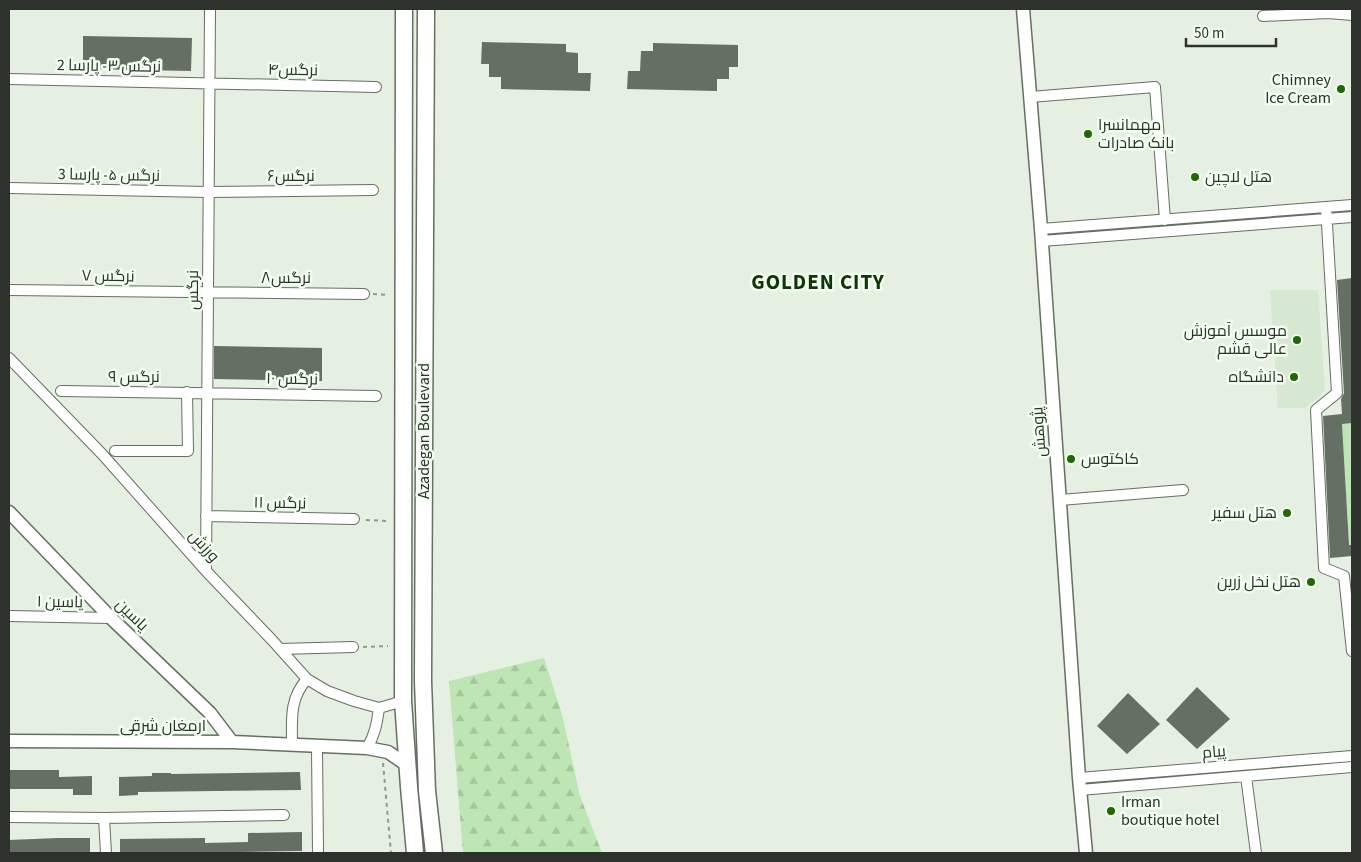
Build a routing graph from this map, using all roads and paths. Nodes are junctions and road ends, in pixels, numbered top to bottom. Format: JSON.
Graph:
{"nodes":[{"id":1,"x":210,"y":9,"type":"edge"},
{"id":2,"x":404,"y":9,"type":"edge"},
{"id":3,"x":426,"y":9,"type":"edge"},
{"id":4,"x":1023,"y":9,"type":"edge"},
{"id":5,"x":1352,"y":15,"type":"edge"},
{"id":6,"x":1263,"y":16,"type":"dead end"},
{"id":7,"x":9,"y":79,"type":"edge"},
{"id":8,"x":209,"y":83,"type":"junction"},
{"id":9,"x":376,"y":87,"type":"dead end"},
{"id":10,"x":1030,"y":97,"type":"junction"},
{"id":11,"x":404,"y":125,"type":"junction"},
{"id":12,"x":425,"y":125,"type":"junction"},
{"id":13,"x":9,"y":188,"type":"edge"},
{"id":14,"x":373,"y":190,"type":"dead end"},
{"id":15,"x":208,"y":192,"type":"junction"},
{"id":16,"x":1352,"y":205,"type":"edge"},
{"id":17,"x":1326,"y":207,"type":"junction"},
{"id":18,"x":1352,"y":217,"type":"edge"},
{"id":19,"x":1326,"y":219,"type":"junction"},
{"id":20,"x":1164,"y":220,"type":"junction"},
{"id":21,"x":1041,"y":235,"type":"junction"},
{"id":22,"x":9,"y":290,"type":"edge"},
{"id":23,"x":208,"y":293,"type":"junction"},
{"id":24,"x":364,"y":294,"type":"joint"},
{"id":25,"x":404,"y":296,"type":"junction"},
{"id":26,"x":9,"y":358,"type":"edge"},
{"id":27,"x":61,"y":392,"type":"dead end"},
{"id":28,"x":187,"y":392,"type":"junction"},
{"id":29,"x":207,"y":393,"type":"junction"},
{"id":30,"x":376,"y":396,"type":"dead end"},
{"id":31,"x":115,"y":451,"type":"dead end"},
{"id":32,"x":1183,"y":490,"type":"dead end"},
{"id":33,"x":1060,"y":500,"type":"junction"},
{"id":34,"x":9,"y":512,"type":"edge"},
{"id":35,"x":206,"y":516,"type":"junction"},
{"id":36,"x":354,"y":519,"type":"joint"},
{"id":37,"x":403,"y":522,"type":"junction"},
{"id":38,"x":206,"y":571,"type":"junction"},
{"id":39,"x":9,"y":616,"type":"edge"},
{"id":40,"x":111,"y":618,"type":"junction"},
{"id":41,"x":403,"y":646,"type":"junction"},
{"id":42,"x":353,"y":647,"type":"joint"},
{"id":43,"x":280,"y":649,"type":"junction"},
{"id":44,"x":1352,"y":651,"type":"edge"},
{"id":45,"x":307,"y":679,"type":"junction"},
{"id":46,"x":403,"y":701,"type":"junction"},
{"id":47,"x":379,"y":708,"type":"junction"},
{"id":48,"x":9,"y":741,"type":"edge"},
{"id":49,"x":232,"y":742,"type":"junction"},
{"id":50,"x":292,"y":745,"type":"junction"},
{"id":51,"x":317,"y":746,"type":"junction"},
{"id":52,"x":367,"y":748,"type":"junction"},
{"id":53,"x":382,"y":751,"type":"junction"},
{"id":54,"x":1352,"y":756,"type":"edge"},
{"id":55,"x":407,"y":765,"type":"junction"},
{"id":56,"x":1352,"y":767,"type":"edge"},
{"id":57,"x":1246,"y":776,"type":"junction"},
{"id":58,"x":1080,"y":784,"type":"junction"},
{"id":59,"x":284,"y":816,"type":"dead end"},
{"id":60,"x":9,"y":817,"type":"edge"},
{"id":61,"x":104,"y":818,"type":"junction"},
{"id":62,"x":106,"y":853,"type":"edge"},
{"id":63,"x":318,"y":853,"type":"edge"},
{"id":64,"x":390,"y":853,"type":"edge"},
{"id":65,"x":415,"y":853,"type":"edge"},
{"id":66,"x":434,"y":853,"type":"edge"},
{"id":67,"x":1086,"y":853,"type":"edge"},
{"id":68,"x":1256,"y":853,"type":"edge"}],
"edges":[{"from":1,"to":8,"type":"street","name":"نرگس"},
{"from":2,"to":11,"type":"main road","name":"Azadegan Boulevard"},
{"from":3,"to":12,"type":"main road","name":"Azadegan Boulevard"},
{"from":4,"to":10,"type":"street","name":"پژوهش"},
{"from":5,"to":6,"type":"street"},
{"from":7,"to":8,"type":"street","name":"نرگس ۳- پارسا 2"},
{"from":8,"to":9,"type":"street","name":"نرگس۴"},
{"from":8,"to":15,"type":"street","name":"نرگس"},
{"from":10,"to":20,"type":"street"},
{"from":10,"to":21,"type":"street","name":"پژوهش"},
{"from":11,"to":12,"type":"main road"},
{"from":11,"to":25,"type":"main road","name":"Azadegan Boulevard"},
{"from":12,"to":66,"type":"main road","name":"Azadegan Boulevard"},
{"from":13,"to":15,"type":"street","name":"نرگس ۵- پارسا 3"},
{"from":14,"to":15,"type":"street","name":"نرگس۶"},
{"from":15,"to":23,"type":"street","name":"نرگس"},
{"from":16,"to":17,"type":"street"},
{"from":17,"to":19,"type":"street"},
{"from":17,"to":20,"type":"street"},
{"from":18,"to":19,"type":"street"},
{"from":19,"to":21,"type":"street"},
{"from":19,"to":44,"type":"street"},
{"from":20,"to":21,"type":"street"},
{"from":21,"to":33,"type":"street","name":"پژوهش"},
{"from":22,"to":23,"type":"street","name":"نرگس ۷"},
{"from":23,"to":24,"type":"street","name":"نرگس۸"},
{"from":23,"to":29,"type":"street","name":"نرگس"},
{"from":24,"to":25,"type":"path"},
{"from":25,"to":37,"type":"main road","name":"Azadegan Boulevard"},
{"from":26,"to":38,"type":"street","name":"ورزش"},
{"from":27,"to":28,"type":"street","name":"نرگس ۹"},
{"from":28,"to":29,"type":"street","name":"نرگس ۹"},
{"from":28,"to":31,"type":"street"},
{"from":29,"to":30,"type":"street","name":"نرگس ۱۰"},
{"from":29,"to":35,"type":"street","name":"نرگس"},
{"from":32,"to":33,"type":"street"},
{"from":33,"to":58,"type":"street","name":"پژوهش"},
{"from":34,"to":40,"type":"street","name":"یاسین"},
{"from":35,"to":36,"type":"street","name":"نرگس ۱۱"},
{"from":35,"to":38,"type":"street","name":"نرگس"},
{"from":36,"to":37,"type":"path"},
{"from":37,"to":41,"type":"main road","name":"Azadegan Boulevard"},
{"from":38,"to":43,"type":"street","name":"ورزش"},
{"from":39,"to":40,"type":"street","name":"یاسین ۱"},
{"from":40,"to":49,"type":"street","name":"یاسین"},
{"from":41,"to":42,"type":"path"},
{"from":41,"to":46,"type":"main road","name":"Azadegan Boulevard"},
{"from":42,"to":43,"type":"street"},
{"from":43,"to":45,"type":"street","name":"ورزش"},
{"from":45,"to":47,"type":"street","name":"ورزش"},
{"from":45,"to":50,"type":"street"},
{"from":46,"to":47,"type":"street"},
{"from":46,"to":55,"type":"main road","name":"Azadegan Boulevard"},
{"from":47,"to":52,"type":"street"},
{"from":48,"to":49,"type":"street","name":"ارمغان شرقی"},
{"from":49,"to":50,"type":"street","name":"ارمغان شرقی"},
{"from":50,"to":51,"type":"street","name":"ارمغان شرقی"},
{"from":51,"to":52,"type":"street","name":"ارمغان شرقی"},
{"from":51,"to":63,"type":"street"},
{"from":52,"to":53,"type":"street","name":"ارمغان شرقی"},
{"from":53,"to":55,"type":"street","name":"ارمغان شرقی"},
{"from":53,"to":64,"type":"path"},
{"from":54,"to":58,"type":"street","name":"پیام"},
{"from":55,"to":65,"type":"main road","name":"Azadegan Boulevard"},
{"from":56,"to":57,"type":"street","name":"پیام"},
{"from":57,"to":58,"type":"street","name":"پیام"},
{"from":57,"to":68,"type":"street"},
{"from":58,"to":67,"type":"street","name":"پژوهش"},
{"from":59,"to":61,"type":"street"},
{"from":60,"to":61,"type":"street"},
{"from":61,"to":62,"type":"street"}]}
